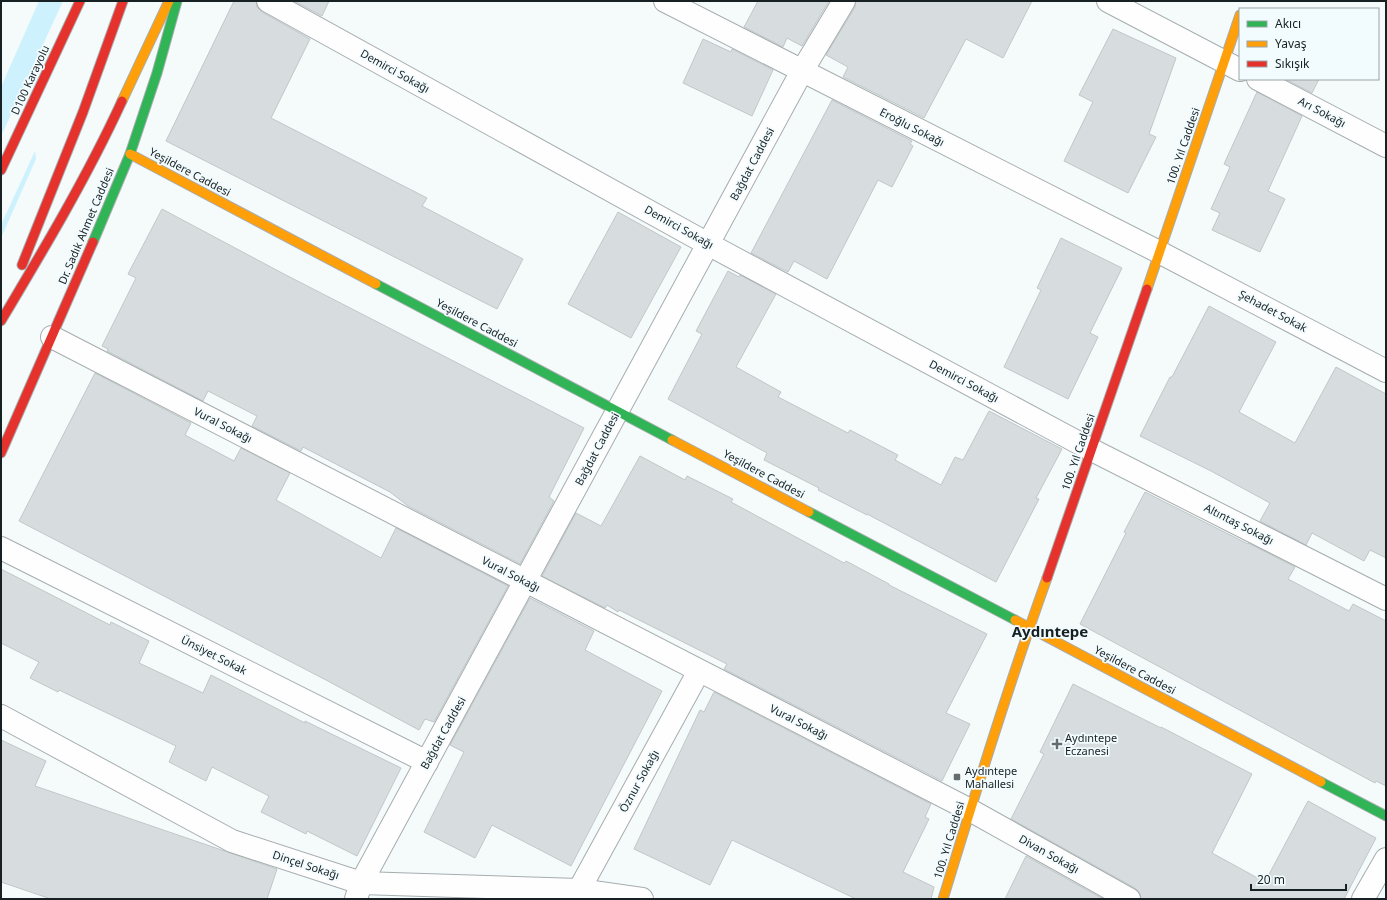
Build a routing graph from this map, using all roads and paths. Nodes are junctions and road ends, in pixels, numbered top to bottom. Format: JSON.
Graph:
{"nodes":[{"id":1,"x":80,"y":1,"type":"edge"},
{"id":2,"x":122,"y":1,"type":"edge"},
{"id":3,"x":169,"y":1,"type":"edge"},
{"id":4,"x":177,"y":1,"type":"edge"},
{"id":5,"x":268,"y":1,"type":"edge"},
{"id":6,"x":665,"y":1,"type":"edge"},
{"id":7,"x":844,"y":1,"type":"edge"},
{"id":8,"x":1108,"y":1,"type":"edge"},
{"id":9,"x":1239,"y":21,"type":"edge"},
{"id":10,"x":1232,"y":66,"type":"edge"},
{"id":11,"x":802,"y":71,"type":"junction"},
{"id":12,"x":1260,"y":80,"type":"edge"},
{"id":13,"x":1386,"y":146,"type":"edge"},
{"id":14,"x":130,"y":154,"type":"junction"},
{"id":15,"x":1,"y":170,"type":"edge"},
{"id":16,"x":708,"y":244,"type":"junction"},
{"id":17,"x":1159,"y":252,"type":"junction"},
{"id":18,"x":1,"y":316,"type":"edge"},
{"id":19,"x":1,"y":321,"type":"edge"},
{"id":20,"x":52,"y":337,"type":"junction"},
{"id":21,"x":1386,"y":370,"type":"edge"},
{"id":22,"x":618,"y":410,"type":"junction"},
{"id":23,"x":1092,"y":450,"type":"junction"},
{"id":24,"x":1,"y":453,"type":"edge"},
{"id":25,"x":1,"y":548,"type":"edge"},
{"id":26,"x":525,"y":582,"type":"junction"},
{"id":27,"x":1386,"y":599,"type":"edge"},
{"id":28,"x":1029,"y":628,"type":"junction"},
{"id":29,"x":699,"y":671,"type":"junction"},
{"id":30,"x":1,"y":716,"type":"edge"},
{"id":31,"x":427,"y":762,"type":"junction"},
{"id":32,"x":970,"y":810,"type":"junction"},
{"id":33,"x":1386,"y":816,"type":"edge"},
{"id":34,"x":1386,"y":859,"type":"edge"},
{"id":35,"x":579,"y":890,"type":"junction"},
{"id":36,"x":359,"y":891,"type":"edge"},
{"id":37,"x":642,"y":899,"type":"edge"},
{"id":38,"x":943,"y":899,"type":"edge"},
{"id":39,"x":1129,"y":899,"type":"edge"},
{"id":40,"x":1364,"y":899,"type":"edge"}],
"edges":[{"from":1,"to":15,"type":"main road","name":"D100 Karayolu"},
{"from":2,"to":18,"type":"main road"},
{"from":3,"to":19,"type":"main road"},
{"from":4,"to":14,"type":"main road","name":"Dr. Sadık Ahmet Caddesi"},
{"from":5,"to":16,"type":"street","name":"Demirci Sokağı"},
{"from":6,"to":11,"type":"street","name":"Eroğlu Sokağı"},
{"from":7,"to":11,"type":"street","name":"Bağdat Caddesi"},
{"from":8,"to":10,"type":"street"},
{"from":9,"to":10,"type":"main road","name":"100. Yıl Caddesi"},
{"from":10,"to":17,"type":"main road","name":"100. Yıl Caddesi"},
{"from":11,"to":16,"type":"street","name":"Bağdat Caddesi"},
{"from":11,"to":17,"type":"street","name":"Eroğlu Sokağı"},
{"from":12,"to":13,"type":"street","name":"Arı Sokağı"},
{"from":14,"to":20,"type":"main road","name":"Dr. Sadık Ahmet Caddesi"},
{"from":14,"to":22,"type":"main road","name":"Yeşildere Caddesi"},
{"from":16,"to":22,"type":"street","name":"Bağdat Caddesi"},
{"from":16,"to":23,"type":"street","name":"Demirci Sokağı"},
{"from":17,"to":21,"type":"street","name":"Şehadet Sokak"},
{"from":17,"to":23,"type":"main road","name":"100. Yıl Caddesi"},
{"from":20,"to":24,"type":"main road","name":"Dr. Sadık Ahmet Caddesi"},
{"from":20,"to":26,"type":"street","name":"Vural Sokağı"},
{"from":22,"to":26,"type":"street","name":"Bağdat Caddesi"},
{"from":22,"to":28,"type":"main road","name":"Yeşildere Caddesi"},
{"from":23,"to":27,"type":"street","name":"Altıntaş Sokağı"},
{"from":23,"to":28,"type":"main road","name":"100. Yıl Caddesi"},
{"from":25,"to":31,"type":"street","name":"Ünsiyet Sokak"},
{"from":26,"to":29,"type":"street","name":"Vural Sokağı"},
{"from":26,"to":31,"type":"street","name":"Bağdat Caddesi"},
{"from":28,"to":32,"type":"main road","name":"100. Yıl Caddesi"},
{"from":28,"to":33,"type":"main road","name":"Yeşildere Caddesi"},
{"from":29,"to":32,"type":"street","name":"Vural Sokağı"},
{"from":29,"to":35,"type":"street","name":"Öznur Sokağı"},
{"from":30,"to":36,"type":"street","name":"Dinçel Sokağı"},
{"from":31,"to":36,"type":"street","name":"Bağdat Caddesi"},
{"from":32,"to":38,"type":"main road","name":"100. Yıl Caddesi"},
{"from":32,"to":39,"type":"street","name":"Divan Sokağı"},
{"from":34,"to":40,"type":"street"},
{"from":35,"to":36,"type":"street","name":"Dinçel Sokağı"},
{"from":35,"to":37,"type":"street","name":"Dinçel Sokağı"}]}
